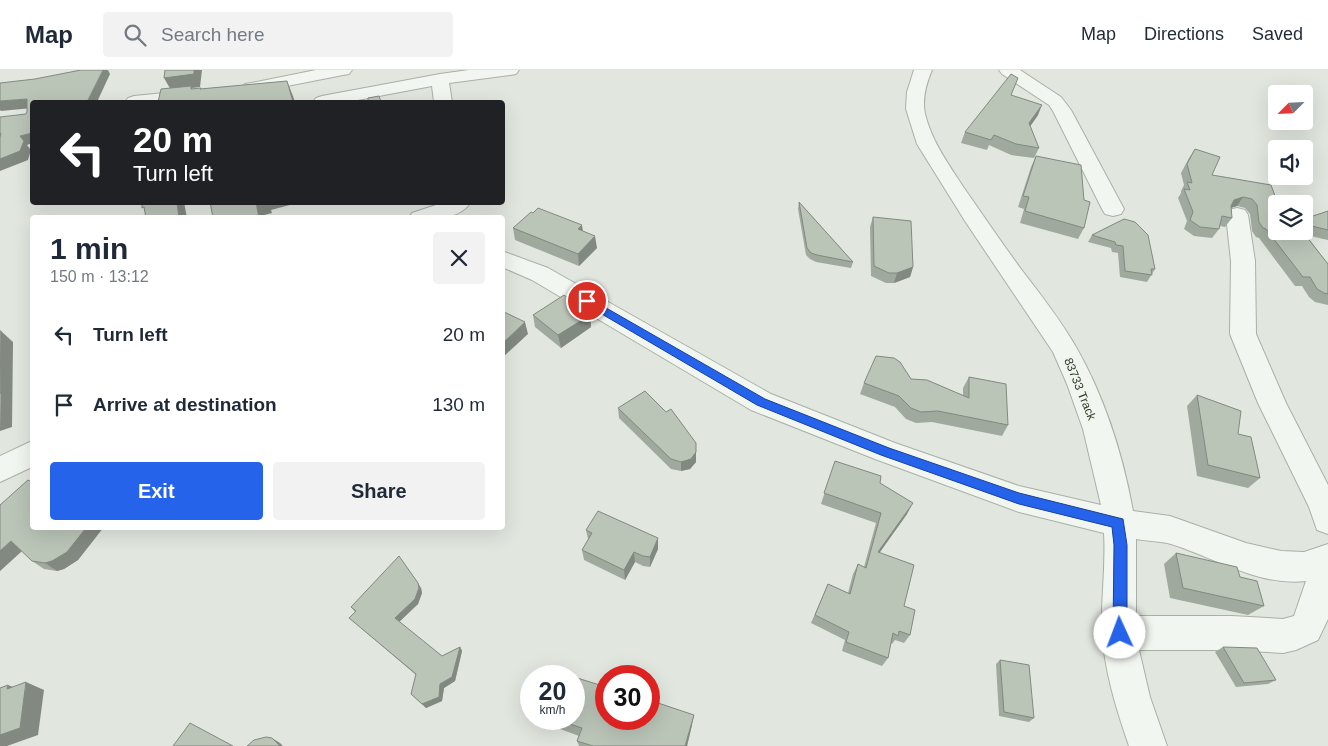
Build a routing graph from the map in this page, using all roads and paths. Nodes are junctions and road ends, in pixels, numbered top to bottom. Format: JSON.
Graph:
{"nodes":[{"id":1,"x":343,"y":70,"type":"edge"},
{"id":2,"x":508,"y":70,"type":"edge"},
{"id":3,"x":923,"y":70,"type":"edge"},
{"id":4,"x":1008,"y":70,"type":"edge"},
{"id":5,"x":440,"y":79,"type":"junction"},
{"id":6,"x":231,"y":90,"type":"edge"},
{"id":7,"x":212,"y":93,"type":"edge"},
{"id":8,"x":151,"y":100,"type":"edge"},
{"id":9,"x":332,"y":100,"type":"edge"},
{"id":10,"x":443,"y":100,"type":"edge"},
{"id":11,"x":456,"y":205,"type":"edge"},
{"id":12,"x":1113,"y":209,"type":"dead end"},
{"id":13,"x":430,"y":215,"type":"edge"},
{"id":14,"x":1237,"y":215,"type":"dead end"},
{"id":15,"x":505,"y":259,"type":"edge"},
{"id":16,"x":30,"y":454,"type":"edge"},
{"id":17,"x":0,"y":470,"type":"edge"},
{"id":18,"x":1328,"y":520,"type":"edge"},
{"id":19,"x":1118,"y":523,"type":"junction"},
{"id":20,"x":1328,"y":559,"type":"edge"},
{"id":21,"x":1120,"y":633,"type":"junction"},
{"id":22,"x":1148,"y":746,"type":"edge"}],
"edges":[{"from":1,"to":6,"type":"street"},
{"from":2,"to":5,"type":"street"},
{"from":3,"to":19,"type":"street","name":"83733 Track"},
{"from":4,"to":12,"type":"street"},
{"from":5,"to":9,"type":"street"},
{"from":5,"to":10,"type":"street"},
{"from":7,"to":8,"type":"street"},
{"from":11,"to":13,"type":"street"},
{"from":14,"to":18,"type":"street"},
{"from":15,"to":19,"type":"street"},
{"from":16,"to":17,"type":"street"},
{"from":19,"to":20,"type":"street"},
{"from":19,"to":21,"type":"street","name":"83733 Track"},
{"from":20,"to":21,"type":"street"},
{"from":21,"to":22,"type":"street","name":"83733 Track"}]}
